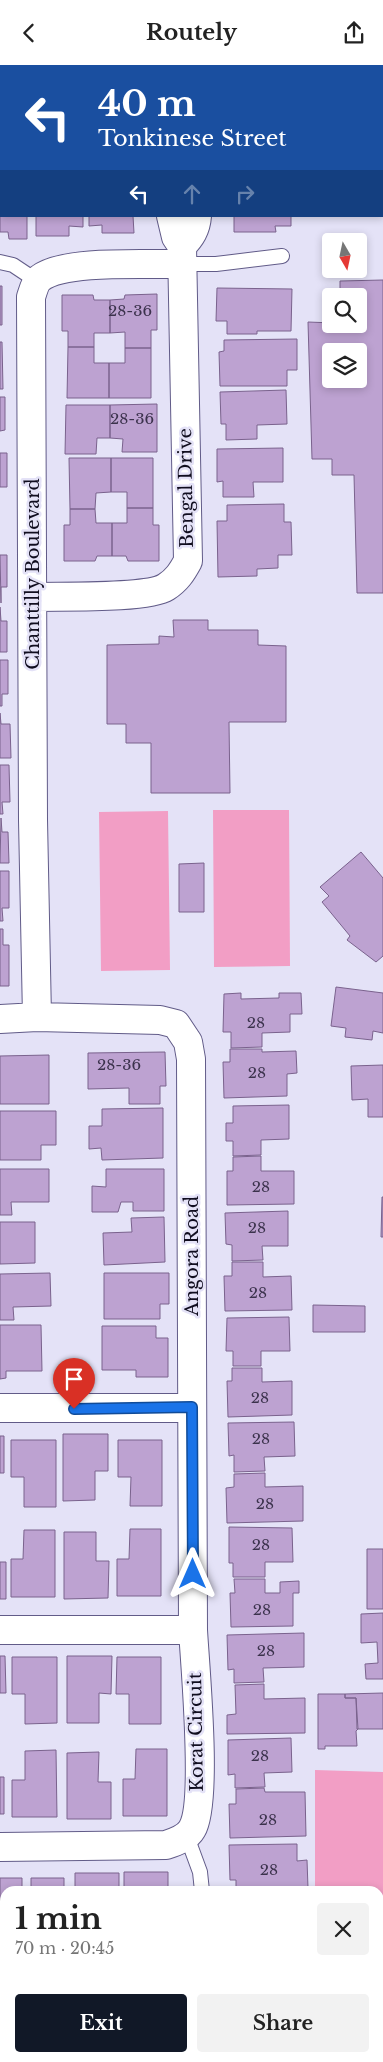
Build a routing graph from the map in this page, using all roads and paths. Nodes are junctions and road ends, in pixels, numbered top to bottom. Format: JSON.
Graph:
{"nodes":[{"id":1,"x":171,"y":217,"type":"edge"},
{"id":2,"x":197,"y":217,"type":"edge"},
{"id":3,"x":182,"y":255,"type":"junction"},
{"id":4,"x":282,"y":257,"type":"dead end"},
{"id":5,"x":0,"y":261,"type":"edge"},
{"id":6,"x":37,"y":281,"type":"junction"},
{"id":7,"x":34,"y":597,"type":"junction"},
{"id":8,"x":37,"y":1017,"type":"junction"},
{"id":9,"x":0,"y":1019,"type":"edge"},
{"id":10,"x":192,"y":1407,"type":"junction"},
{"id":11,"x":0,"y":1408,"type":"edge"},
{"id":12,"x":0,"y":1630,"type":"edge"},
{"id":13,"x":193,"y":1630,"type":"junction"},
{"id":14,"x":186,"y":1834,"type":"junction"},
{"id":15,"x":0,"y":1847,"type":"edge"},
{"id":16,"x":201,"y":1886,"type":"edge"}],
"edges":[{"from":1,"to":3,"type":"street","name":"Bengal Drive"},
{"from":2,"to":3,"type":"street"},
{"from":3,"to":4,"type":"lane"},
{"from":3,"to":6,"type":"street"},
{"from":3,"to":7,"type":"street","name":"Bengal Drive"},
{"from":5,"to":6,"type":"lane"},
{"from":6,"to":7,"type":"street","name":"Chanttilly Boulevard"},
{"from":7,"to":8,"type":"street","name":"Chanttilly Boulevard"},
{"from":8,"to":9,"type":"street","name":"Angora Road"},
{"from":8,"to":10,"type":"street","name":"Angora Road"},
{"from":10,"to":11,"type":"street"},
{"from":10,"to":13,"type":"street","name":"Angora Road"},
{"from":12,"to":13,"type":"street"},
{"from":13,"to":14,"type":"street","name":"Korat Circuit"},
{"from":14,"to":15,"type":"street"},
{"from":14,"to":16,"type":"lane"}]}
